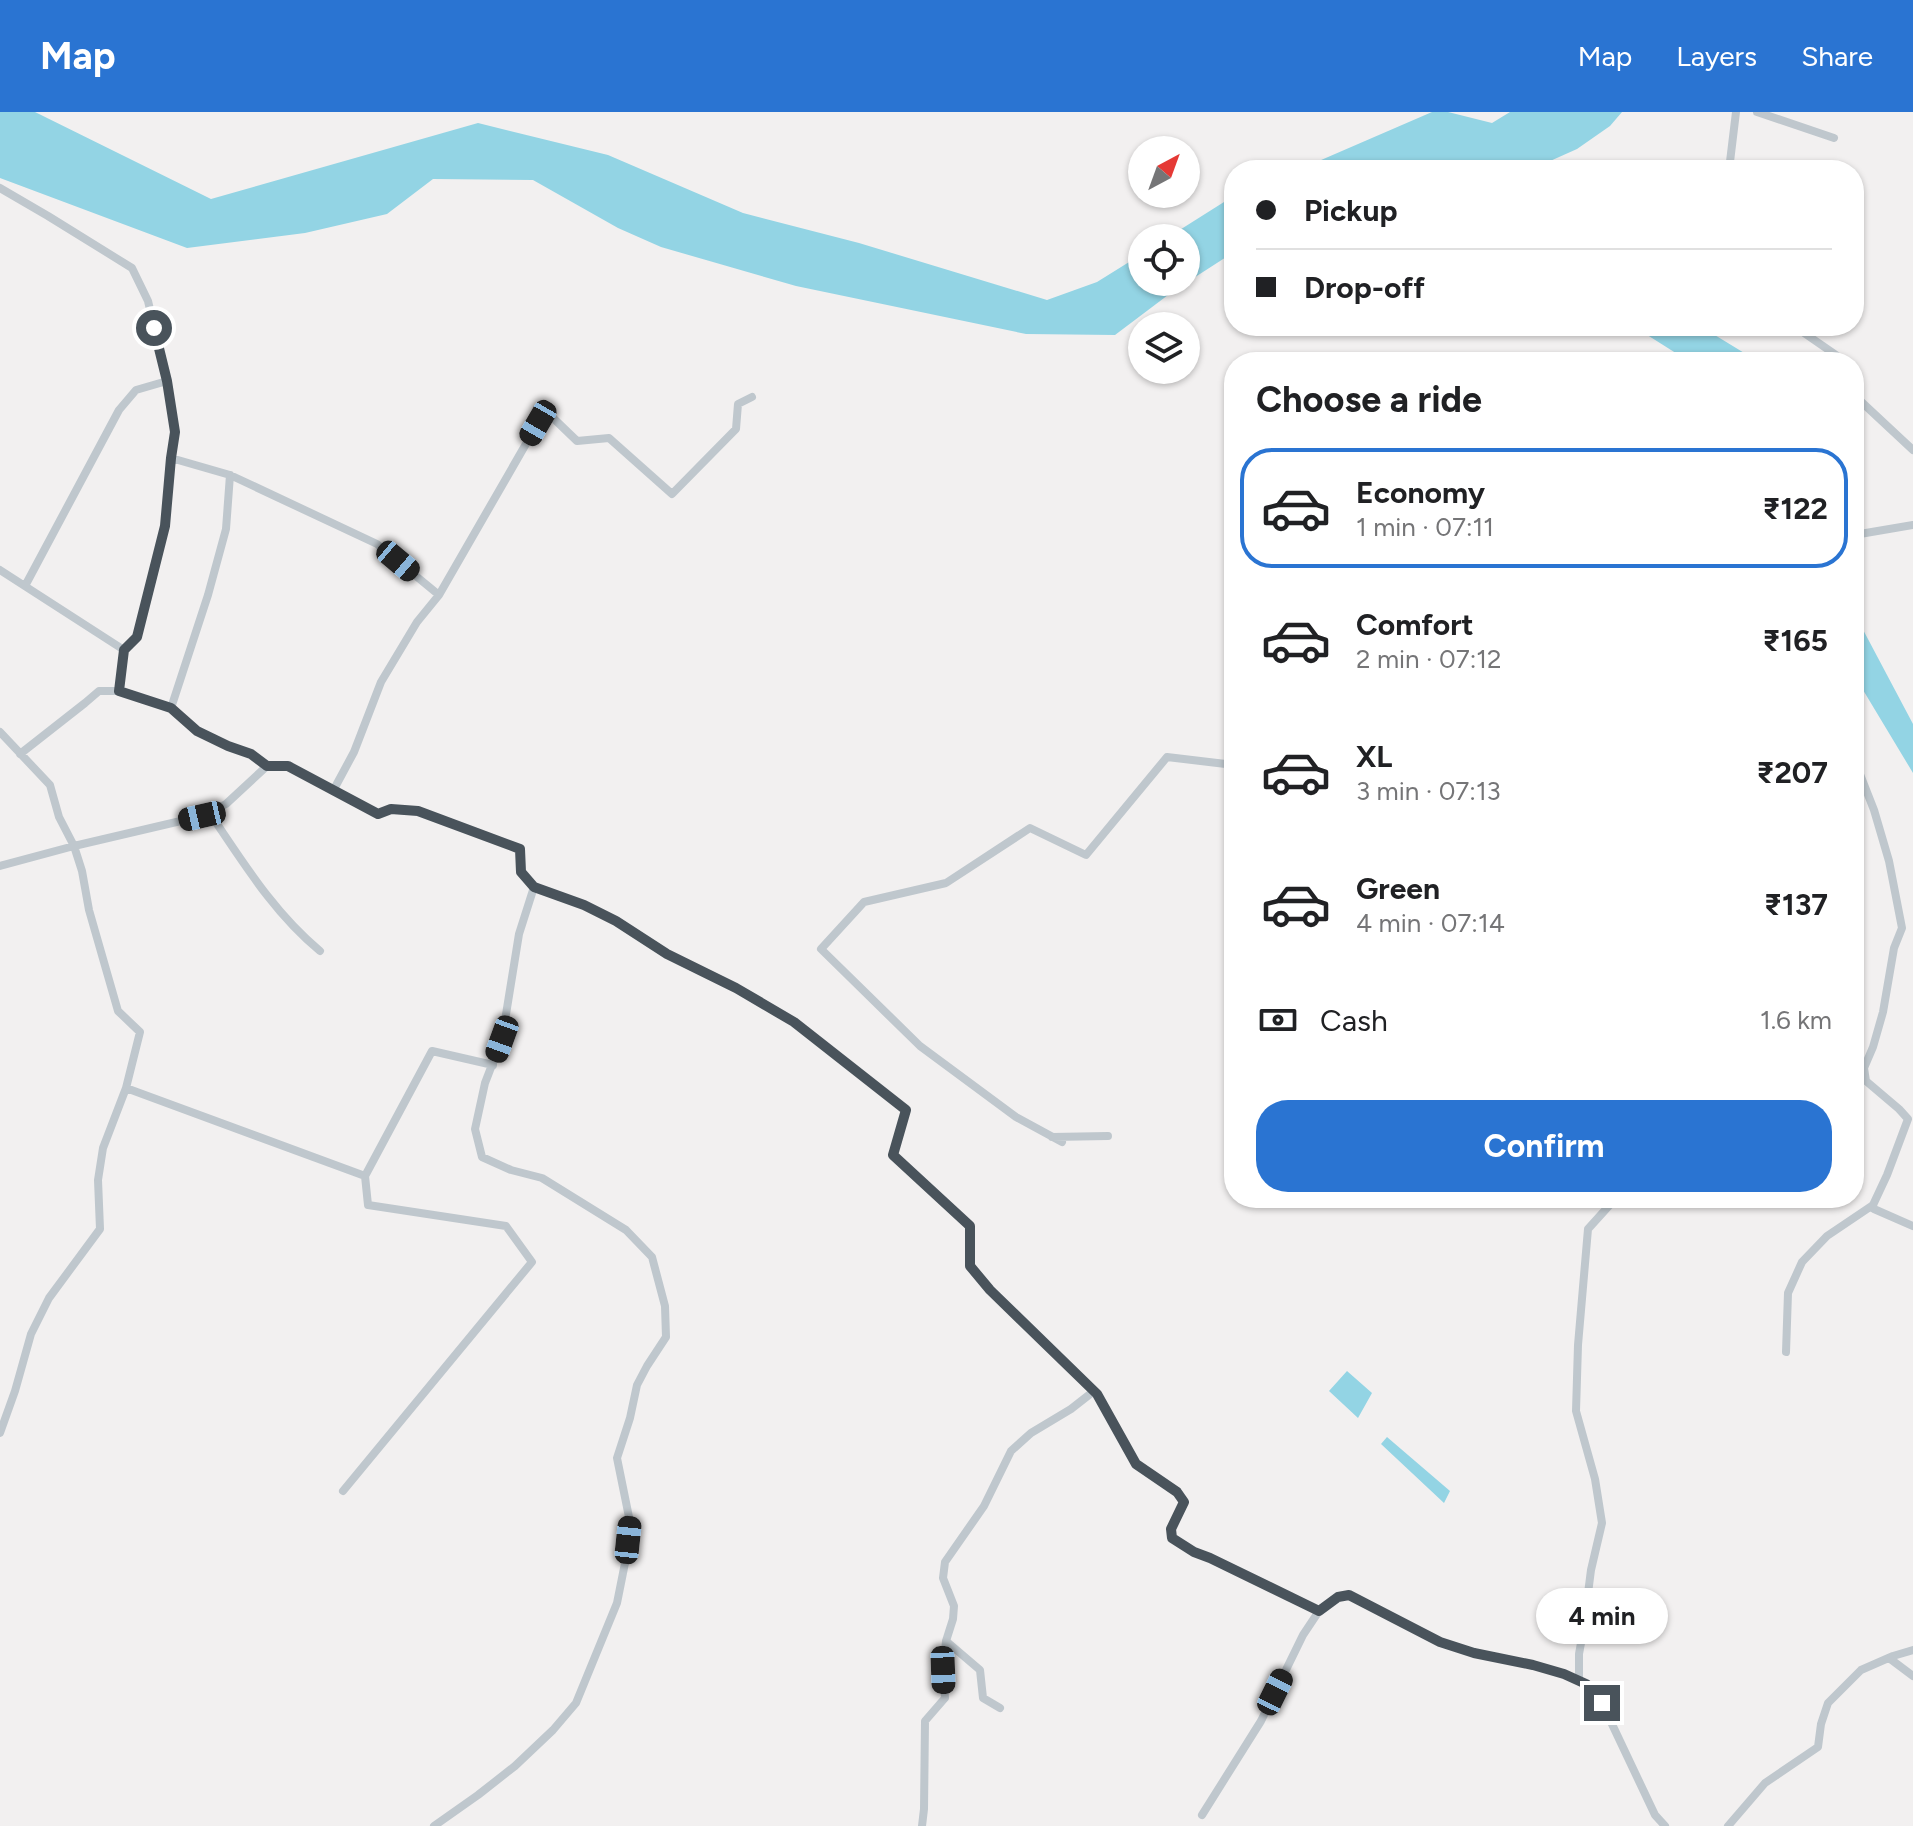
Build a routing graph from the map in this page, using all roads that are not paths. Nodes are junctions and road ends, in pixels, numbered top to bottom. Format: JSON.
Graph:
{"nodes":[{"id":1,"x":1736,"y":112,"type":"edge"},
{"id":2,"x":1757,"y":112,"type":"edge"},
{"id":3,"x":1834,"y":138,"type":"dead end"},
{"id":4,"x":1730,"y":160,"type":"edge"},
{"id":5,"x":0,"y":188,"type":"edge"},
{"id":6,"x":1808,"y":336,"type":"edge"},
{"id":7,"x":1832,"y":352,"type":"edge"},
{"id":8,"x":167,"y":381,"type":"junction"},
{"id":9,"x":752,"y":397,"type":"dead end"},
{"id":10,"x":1864,"y":404,"type":"edge"},
{"id":11,"x":1913,"y":450,"type":"edge"},
{"id":12,"x":171,"y":458,"type":"junction"},
{"id":13,"x":230,"y":475,"type":"junction"},
{"id":14,"x":1913,"y":525,"type":"edge"},
{"id":15,"x":1864,"y":533,"type":"edge"},
{"id":16,"x":0,"y":570,"type":"edge"},
{"id":17,"x":25,"y":586,"type":"junction"},
{"id":18,"x":439,"y":595,"type":"junction"},
{"id":19,"x":124,"y":650,"type":"junction"},
{"id":20,"x":119,"y":691,"type":"junction"},
{"id":21,"x":171,"y":708,"type":"junction"},
{"id":22,"x":0,"y":732,"type":"edge"},
{"id":23,"x":20,"y":754,"type":"junction"},
{"id":24,"x":1224,"y":764,"type":"edge"},
{"id":25,"x":267,"y":766,"type":"junction"},
{"id":26,"x":1864,"y":784,"type":"edge"},
{"id":27,"x":333,"y":791,"type":"junction"},
{"id":28,"x":209,"y":812,"type":"junction"},
{"id":29,"x":74,"y":846,"type":"junction"},
{"id":30,"x":0,"y":866,"type":"edge"},
{"id":31,"x":534,"y":887,"type":"junction"},
{"id":32,"x":320,"y":951,"type":"dead end"},
{"id":33,"x":493,"y":1065,"type":"junction"},
{"id":34,"x":1864,"y":1068,"type":"joint"},
{"id":35,"x":126,"y":1088,"type":"junction"},
{"id":36,"x":1108,"y":1136,"type":"dead end"},
{"id":37,"x":1051,"y":1137,"type":"junction"},
{"id":38,"x":1062,"y":1142,"type":"dead end"},
{"id":39,"x":365,"y":1176,"type":"junction"},
{"id":40,"x":1873,"y":1205,"type":"junction"},
{"id":41,"x":1607,"y":1208,"type":"edge"},
{"id":42,"x":1913,"y":1226,"type":"edge"},
{"id":43,"x":1786,"y":1352,"type":"dead end"},
{"id":44,"x":1094,"y":1391,"type":"junction"},
{"id":45,"x":0,"y":1433,"type":"edge"},
{"id":46,"x":343,"y":1491,"type":"dead end"},
{"id":47,"x":1319,"y":1611,"type":"junction"},
{"id":48,"x":946,"y":1641,"type":"junction"},
{"id":49,"x":1913,"y":1650,"type":"edge"},
{"id":50,"x":1889,"y":1658,"type":"junction"},
{"id":51,"x":1913,"y":1676,"type":"edge"},
{"id":52,"x":1579,"y":1681,"type":"junction"},
{"id":53,"x":1000,"y":1708,"type":"dead end"},
{"id":54,"x":1202,"y":1815,"type":"dead end"},
{"id":55,"x":434,"y":1826,"type":"edge"},
{"id":56,"x":922,"y":1826,"type":"edge"},
{"id":57,"x":1665,"y":1826,"type":"edge"},
{"id":58,"x":1728,"y":1826,"type":"edge"}],
"edges":[{"from":1,"to":4,"type":"street"},
{"from":2,"to":3,"type":"street"},
{"from":5,"to":8,"type":"street"},
{"from":6,"to":7,"type":"street"},
{"from":8,"to":12,"type":"street"},
{"from":8,"to":17,"type":"street"},
{"from":9,"to":18,"type":"street"},
{"from":10,"to":11,"type":"street"},
{"from":12,"to":13,"type":"street"},
{"from":12,"to":19,"type":"street"},
{"from":13,"to":18,"type":"street"},
{"from":13,"to":21,"type":"street"},
{"from":14,"to":15,"type":"street"},
{"from":16,"to":17,"type":"street"},
{"from":17,"to":19,"type":"street"},
{"from":18,"to":27,"type":"street"},
{"from":19,"to":20,"type":"street"},
{"from":20,"to":21,"type":"street"},
{"from":20,"to":23,"type":"street"},
{"from":21,"to":25,"type":"street"},
{"from":22,"to":23,"type":"street"},
{"from":23,"to":29,"type":"street"},
{"from":24,"to":37,"type":"street"},
{"from":25,"to":27,"type":"street"},
{"from":25,"to":28,"type":"street"},
{"from":26,"to":34,"type":"street"},
{"from":27,"to":31,"type":"street"},
{"from":28,"to":29,"type":"street"},
{"from":28,"to":32,"type":"street"},
{"from":29,"to":30,"type":"street"},
{"from":29,"to":35,"type":"street"},
{"from":31,"to":33,"type":"street"},
{"from":31,"to":44,"type":"street"},
{"from":33,"to":39,"type":"street"},
{"from":33,"to":55,"type":"street"},
{"from":34,"to":40,"type":"street"},
{"from":35,"to":39,"type":"street"},
{"from":35,"to":45,"type":"street"},
{"from":36,"to":37,"type":"street"},
{"from":37,"to":38,"type":"street"},
{"from":39,"to":46,"type":"street"},
{"from":40,"to":42,"type":"street"},
{"from":40,"to":43,"type":"street"},
{"from":41,"to":52,"type":"street"},
{"from":44,"to":47,"type":"street"},
{"from":44,"to":48,"type":"street"},
{"from":47,"to":52,"type":"street"},
{"from":47,"to":54,"type":"street"},
{"from":48,"to":53,"type":"street"},
{"from":48,"to":56,"type":"street"},
{"from":49,"to":50,"type":"street"},
{"from":50,"to":51,"type":"street"},
{"from":50,"to":58,"type":"street"},
{"from":52,"to":57,"type":"street"}]}
